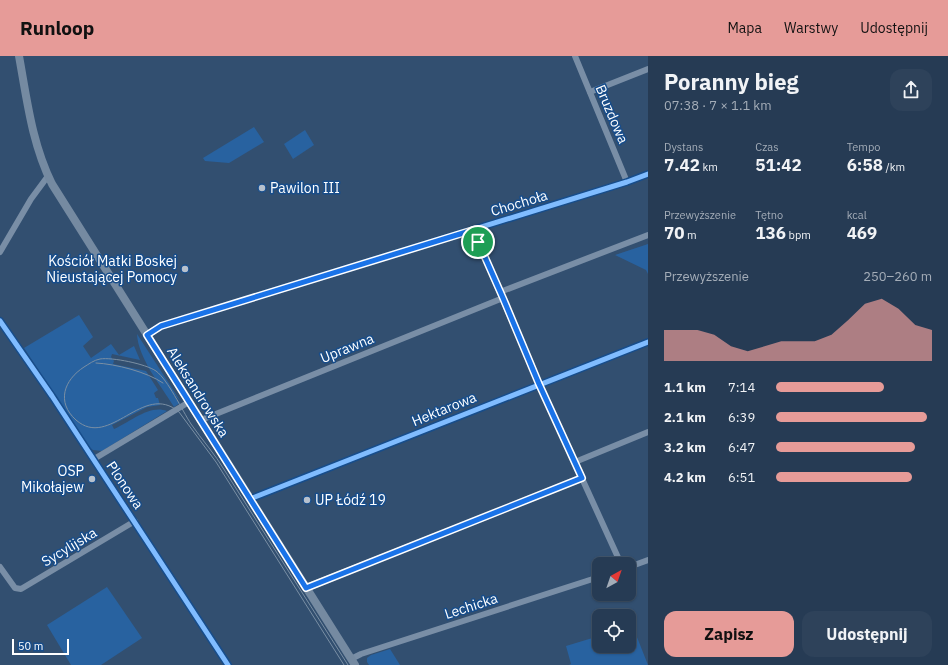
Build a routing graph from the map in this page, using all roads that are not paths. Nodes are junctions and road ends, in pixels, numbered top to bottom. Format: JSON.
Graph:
{"nodes":[{"id":1,"x":20,"y":56,"type":"edge"},
{"id":2,"x":574,"y":56,"type":"edge"},
{"id":3,"x":648,"y":69,"type":"edge"},
{"id":4,"x":590,"y":92,"type":"junction"},
{"id":5,"x":648,"y":174,"type":"edge"},
{"id":6,"x":48,"y":176,"type":"junction"},
{"id":7,"x":627,"y":182,"type":"junction"},
{"id":8,"x":473,"y":230,"type":"junction"},
{"id":9,"x":648,"y":235,"type":"edge"},
{"id":10,"x":0,"y":252,"type":"edge"},
{"id":11,"x":502,"y":295,"type":"junction"},
{"id":12,"x":0,"y":321,"type":"edge"},
{"id":13,"x":147,"y":335,"type":"junction"},
{"id":14,"x":648,"y":342,"type":"edge"},
{"id":15,"x":539,"y":384,"type":"junction"},
{"id":16,"x":189,"y":402,"type":"junction"},
{"id":17,"x":201,"y":420,"type":"junction"},
{"id":18,"x":648,"y":432,"type":"edge"},
{"id":19,"x":94,"y":459,"type":"junction"},
{"id":20,"x":575,"y":462,"type":"junction"},
{"id":21,"x":582,"y":478,"type":"junction"},
{"id":22,"x":250,"y":499,"type":"junction"},
{"id":23,"x":135,"y":522,"type":"junction"},
{"id":24,"x":618,"y":557,"type":"edge"},
{"id":25,"x":648,"y":560,"type":"edge"},
{"id":26,"x":636,"y":564,"type":"edge"},
{"id":27,"x":0,"y":567,"type":"edge"},
{"id":28,"x":592,"y":579,"type":"edge"},
{"id":29,"x":306,"y":588,"type":"junction"},
{"id":30,"x":353,"y":662,"type":"edge"},
{"id":31,"x":228,"y":665,"type":"edge"}],
"edges":[{"from":1,"to":6,"type":"main road","name":"Aleksandrowska"},
{"from":2,"to":4,"type":"street","name":"Bruzdowa"},
{"from":3,"to":4,"type":"street"},
{"from":4,"to":7,"type":"street","name":"Bruzdowa"},
{"from":5,"to":7,"type":"street","name":"Chochoła"},
{"from":6,"to":10,"type":"street"},
{"from":6,"to":13,"type":"main road","name":"Aleksandrowska"},
{"from":7,"to":8,"type":"street","name":"Chochoła"},
{"from":8,"to":11,"type":"street"},
{"from":8,"to":13,"type":"street","name":"Chochoła"},
{"from":9,"to":11,"type":"street","name":"Uprawna"},
{"from":11,"to":15,"type":"street"},
{"from":11,"to":17,"type":"street","name":"Uprawna"},
{"from":12,"to":19,"type":"street","name":"Plonowa"},
{"from":13,"to":16,"type":"main road","name":"Aleksandrowska"},
{"from":14,"to":15,"type":"street","name":"Hektarowa"},
{"from":15,"to":20,"type":"street"},
{"from":15,"to":22,"type":"street","name":"Hektarowa"},
{"from":16,"to":17,"type":"main road","name":"Aleksandrowska"},
{"from":16,"to":19,"type":"street","name":"Plonowa"},
{"from":17,"to":22,"type":"main road","name":"Aleksandrowska"},
{"from":18,"to":20,"type":"street"},
{"from":19,"to":23,"type":"street","name":"Plonowa"},
{"from":20,"to":21,"type":"street"},
{"from":21,"to":24,"type":"street"},
{"from":21,"to":29,"type":"street"},
{"from":22,"to":29,"type":"main road","name":"Aleksandrowska"},
{"from":23,"to":27,"type":"street","name":"Sycylijska"},
{"from":23,"to":31,"type":"street","name":"Plonowa"},
{"from":25,"to":26,"type":"street"},
{"from":28,"to":30,"type":"street","name":"Lechicka"},
{"from":29,"to":30,"type":"main road","name":"Aleksandrowska"}]}
